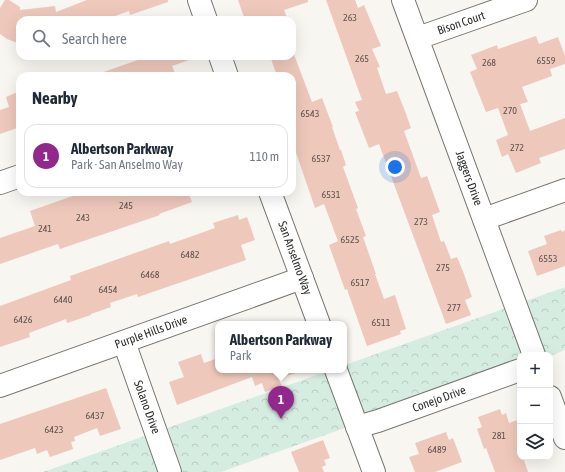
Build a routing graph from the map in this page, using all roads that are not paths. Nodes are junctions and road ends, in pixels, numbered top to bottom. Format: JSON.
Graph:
{"nodes":[{"id":1,"x":199,"y":0,"type":"edge"},
{"id":2,"x":403,"y":0,"type":"edge"},
{"id":3,"x":526,"y":0,"type":"edge"},
{"id":4,"x":205,"y":16,"type":"edge"},
{"id":5,"x":418,"y":38,"type":"junction"},
{"id":6,"x":221,"y":60,"type":"edge"},
{"id":7,"x":226,"y":72,"type":"edge"},
{"id":8,"x":16,"y":177,"type":"edge"},
{"id":9,"x":0,"y":183,"type":"edge"},
{"id":10,"x":565,"y":190,"type":"edge"},
{"id":11,"x":271,"y":196,"type":"edge"},
{"id":12,"x":484,"y":219,"type":"junction"},
{"id":13,"x":302,"y":278,"type":"junction"},
{"id":14,"x":318,"y":321,"type":"edge"},
{"id":15,"x":124,"y":342,"type":"junction"},
{"id":16,"x":533,"y":352,"type":"edge"},
{"id":17,"x":517,"y":371,"type":"edge"},
{"id":18,"x":337,"y":373,"type":"edge"},
{"id":19,"x":0,"y":386,"type":"edge"},
{"id":20,"x":553,"y":405,"type":"edge"},
{"id":21,"x":358,"y":428,"type":"junction"},
{"id":22,"x":565,"y":438,"type":"edge"},
{"id":23,"x":170,"y":472,"type":"edge"},
{"id":24,"x":374,"y":472,"type":"edge"}],
"edges":[{"from":1,"to":4,"type":"street"},
{"from":2,"to":5,"type":"street","name":"Jaggers Drive"},
{"from":3,"to":5,"type":"street","name":"Bison Court"},
{"from":5,"to":12,"type":"street","name":"Jaggers Drive"},
{"from":6,"to":7,"type":"street"},
{"from":8,"to":9,"type":"street"},
{"from":10,"to":12,"type":"street"},
{"from":11,"to":13,"type":"street","name":"San Anselmo Way"},
{"from":12,"to":16,"type":"street","name":"Jaggers Drive"},
{"from":13,"to":14,"type":"street","name":"San Anselmo Way"},
{"from":13,"to":15,"type":"street","name":"Purple Hills Drive"},
{"from":15,"to":19,"type":"street","name":"Purple Hills Drive"},
{"from":15,"to":23,"type":"street","name":"Solano Drive"},
{"from":17,"to":21,"type":"street","name":"Conejo Drive"},
{"from":18,"to":21,"type":"street"},
{"from":20,"to":22,"type":"street"},
{"from":21,"to":24,"type":"street"}]}
